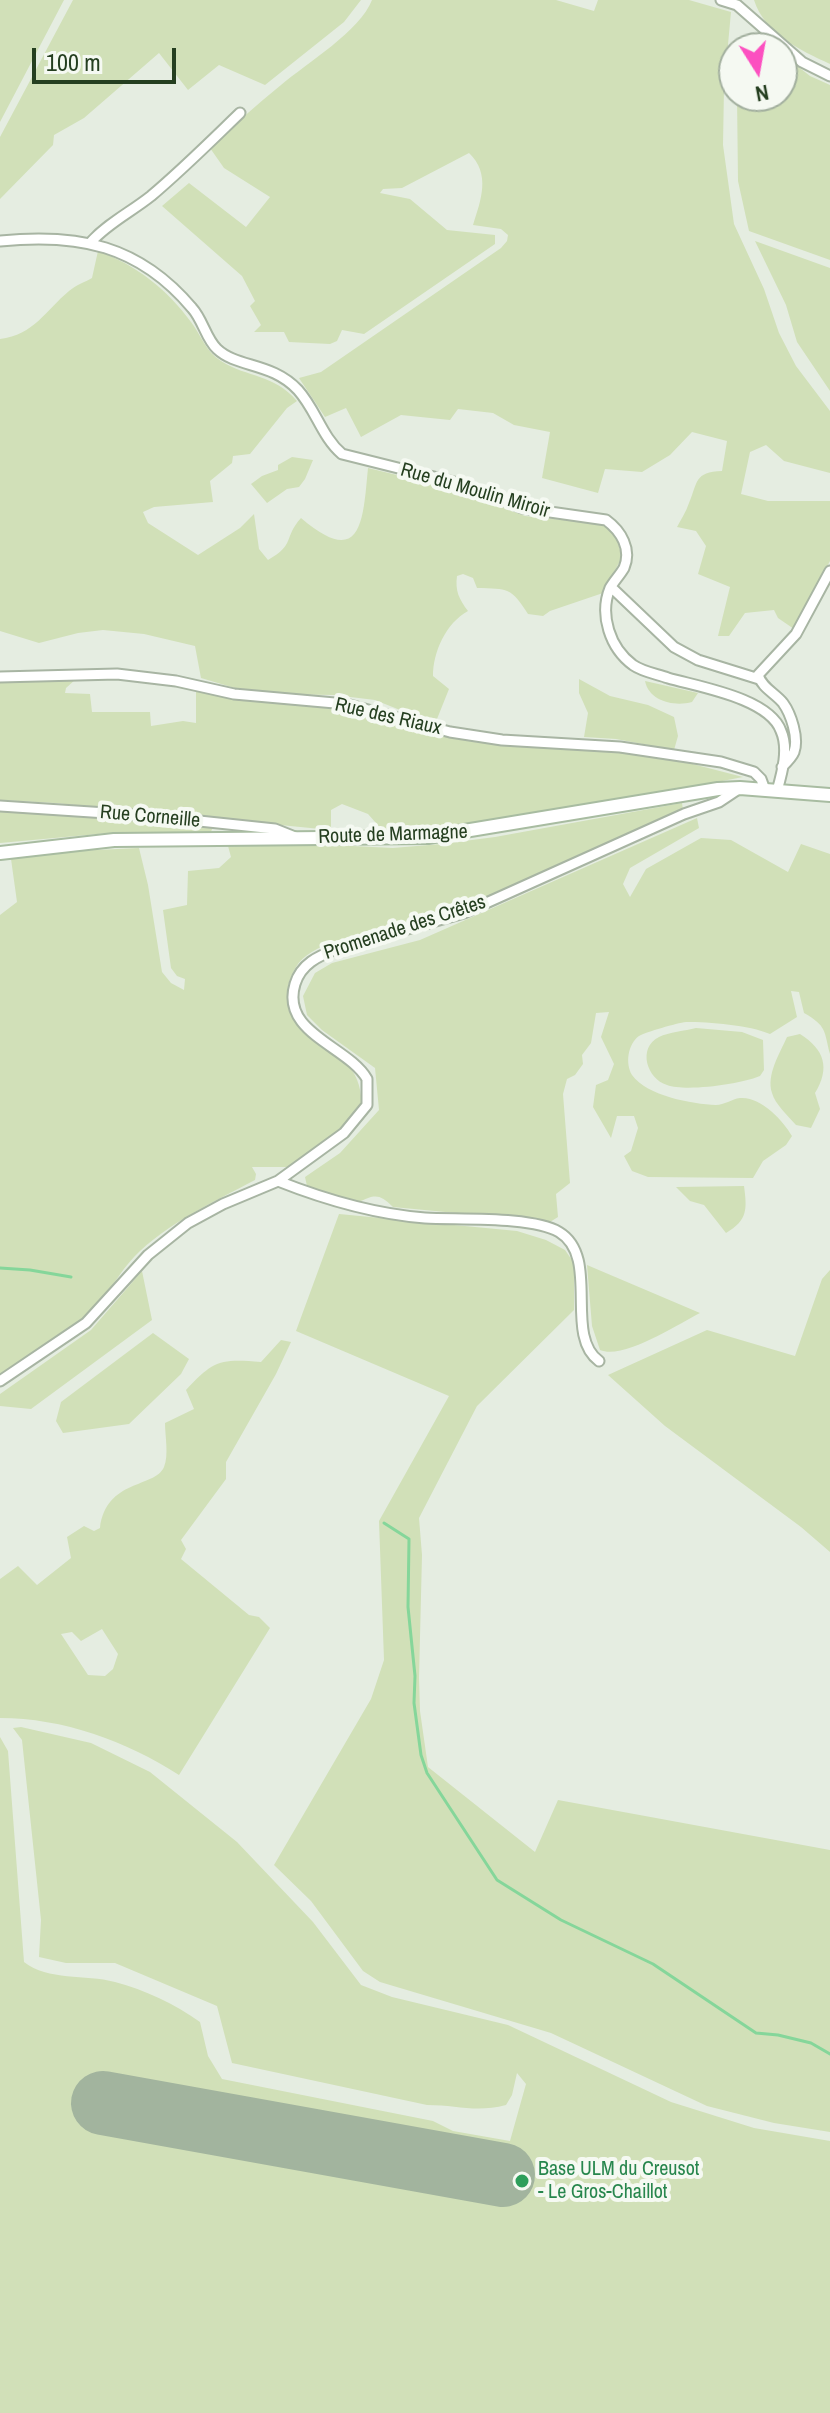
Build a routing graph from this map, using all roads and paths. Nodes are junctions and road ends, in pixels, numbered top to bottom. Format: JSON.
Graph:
{"nodes":[{"id":1,"x":721,"y":0,"type":"edge"},
{"id":2,"x":737,"y":2,"type":"edge"},
{"id":3,"x":830,"y":76,"type":"edge"},
{"id":4,"x":240,"y":113,"type":"dead end"},
{"id":5,"x":0,"y":241,"type":"edge"},
{"id":6,"x":91,"y":242,"type":"junction"},
{"id":7,"x":830,"y":571,"type":"edge"},
{"id":8,"x":611,"y":587,"type":"junction"},
{"id":9,"x":0,"y":677,"type":"edge"},
{"id":10,"x":759,"y":679,"type":"junction"},
{"id":11,"x":782,"y":767,"type":"junction"},
{"id":12,"x":740,"y":788,"type":"junction"},
{"id":13,"x":771,"y":791,"type":"junction"},
{"id":14,"x":830,"y":795,"type":"edge"},
{"id":15,"x":0,"y":806,"type":"edge"},
{"id":16,"x":299,"y":838,"type":"junction"},
{"id":17,"x":0,"y":853,"type":"edge"},
{"id":18,"x":278,"y":1181,"type":"junction"},
{"id":19,"x":599,"y":1361,"type":"dead end"},
{"id":20,"x":0,"y":1381,"type":"edge"}],
"edges":[{"from":1,"to":2,"type":"street"},
{"from":2,"to":3,"type":"street"},
{"from":4,"to":6,"type":"street"},
{"from":5,"to":6,"type":"street","name":"Rue du Moulin Miroir"},
{"from":6,"to":8,"type":"street","name":"Rue du Moulin Miroir"},
{"from":7,"to":10,"type":"street"},
{"from":8,"to":10,"type":"street"},
{"from":8,"to":11,"type":"street","name":"Rue du Moulin Miroir"},
{"from":9,"to":13,"type":"street","name":"Rue des Riaux"},
{"from":10,"to":11,"type":"street"},
{"from":11,"to":13,"type":"street","name":"Rue du Moulin Miroir"},
{"from":12,"to":13,"type":"street","name":"Route de Marmagne"},
{"from":12,"to":16,"type":"street","name":"Route de Marmagne"},
{"from":12,"to":18,"type":"street","name":"Promenade des Crêtes"},
{"from":13,"to":14,"type":"street","name":"Route de Marmagne"},
{"from":15,"to":16,"type":"street","name":"Rue Corneille"},
{"from":16,"to":17,"type":"street","name":"Route de Marmagne"},
{"from":18,"to":19,"type":"street"},
{"from":18,"to":20,"type":"street","name":"Promenade des Crêtes"}]}
